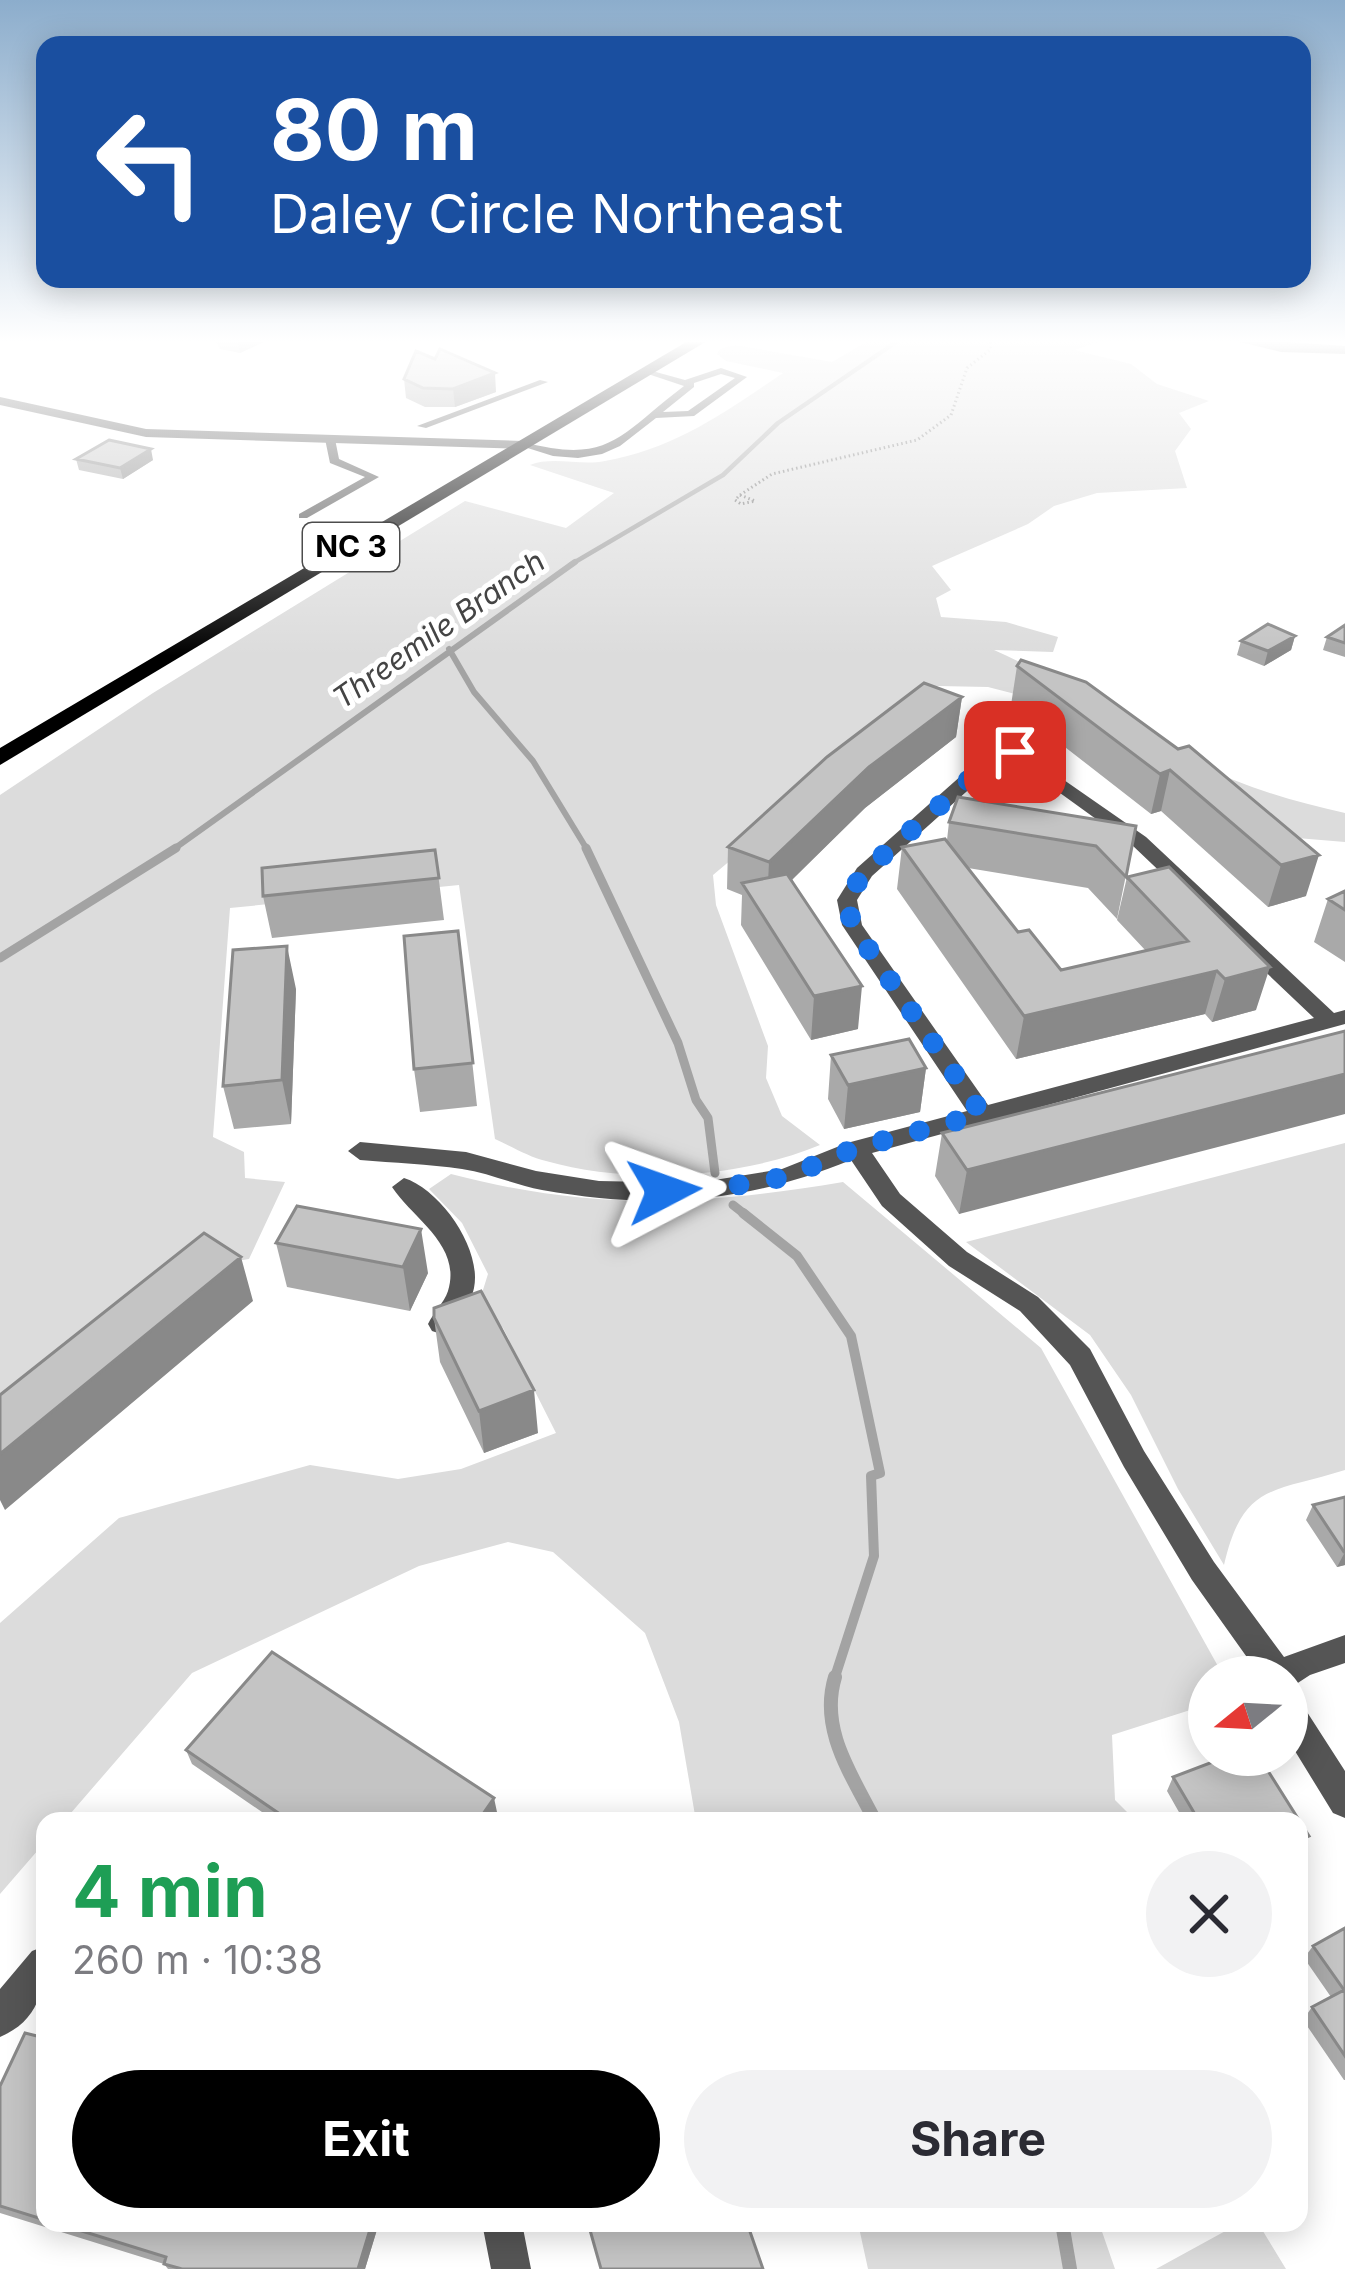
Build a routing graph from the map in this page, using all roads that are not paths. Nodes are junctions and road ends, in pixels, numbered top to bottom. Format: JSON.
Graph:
{"nodes":[{"id":1,"x":331,"y":444,"type":"edge"},
{"id":2,"x":487,"y":444,"type":"edge"},
{"id":3,"x":613,"y":444,"type":"edge"},
{"id":4,"x":523,"y":445,"type":"junction"},
{"id":5,"x":303,"y":516,"type":"dead end"},
{"id":6,"x":0,"y":758,"type":"edge"},
{"id":7,"x":1076,"y":828,"type":"edge"},
{"id":8,"x":1139,"y":841,"type":"junction"},
{"id":9,"x":1338,"y":1019,"type":"edge"},
{"id":10,"x":982,"y":1114,"type":"junction"},
{"id":11,"x":856,"y":1148,"type":"junction"},
{"id":12,"x":436,"y":1331,"type":"edge"},
{"id":13,"x":1345,"y":1649,"type":"edge"},
{"id":14,"x":1265,"y":1656,"type":"edge"},
{"id":15,"x":1308,"y":1661,"type":"edge"},
{"id":16,"x":1308,"y":1742,"type":"edge"},
{"id":17,"x":1345,"y":1801,"type":"edge"},
{"id":18,"x":36,"y":1975,"type":"edge"},
{"id":19,"x":0,"y":2018,"type":"edge"},
{"id":20,"x":504,"y":2232,"type":"edge"},
{"id":21,"x":512,"y":2269,"type":"edge"}],
"edges":[{"from":1,"to":5,"type":"lane"},
{"from":2,"to":4,"type":"street"},
{"from":3,"to":4,"type":"lane"},
{"from":4,"to":6,"type":"main road","number":"NC 3"},
{"from":7,"to":8,"type":"street"},
{"from":8,"to":9,"type":"street"},
{"from":8,"to":10,"type":"street"},
{"from":9,"to":10,"type":"street"},
{"from":10,"to":11,"type":"street"},
{"from":11,"to":12,"type":"street"},
{"from":11,"to":14,"type":"street"},
{"from":13,"to":15,"type":"street"},
{"from":16,"to":17,"type":"street"},
{"from":18,"to":19,"type":"street"},
{"from":20,"to":21,"type":"street"}]}
